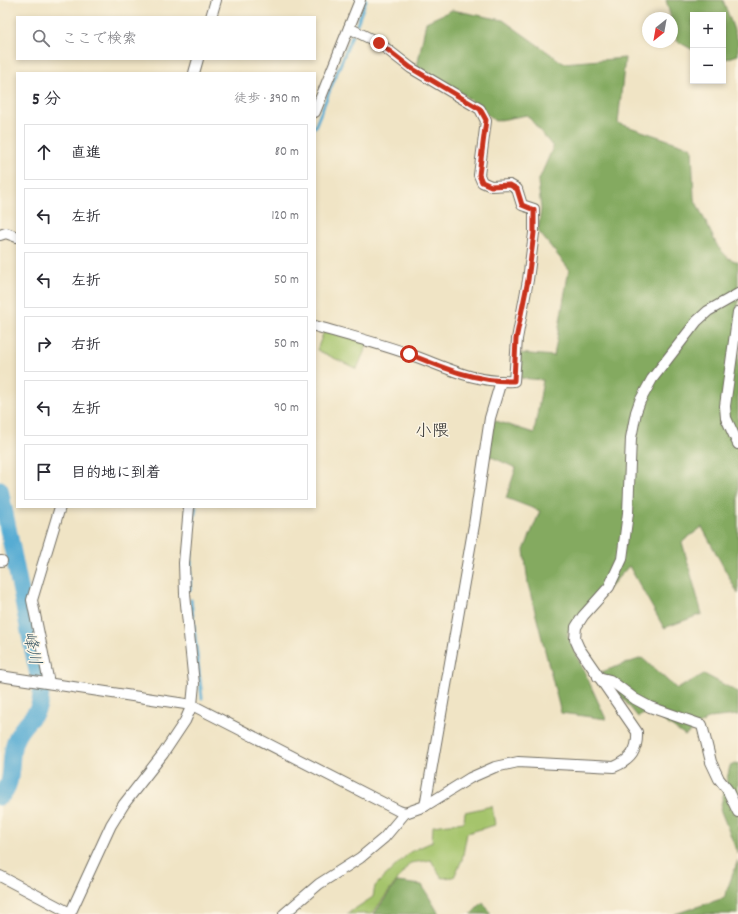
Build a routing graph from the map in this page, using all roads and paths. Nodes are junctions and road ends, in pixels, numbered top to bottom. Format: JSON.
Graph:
{"nodes":[{"id":1,"x":216,"y":0,"type":"edge"},
{"id":2,"x":360,"y":0,"type":"edge"},
{"id":3,"x":211,"y":16,"type":"edge"},
{"id":4,"x":349,"y":28,"type":"junction"},
{"id":5,"x":198,"y":60,"type":"edge"},
{"id":6,"x":194,"y":72,"type":"edge"},
{"id":7,"x":316,"y":110,"type":"edge"},
{"id":8,"x":0,"y":235,"type":"edge"},
{"id":9,"x":16,"y":237,"type":"edge"},
{"id":10,"x":738,"y":294,"type":"edge"},
{"id":11,"x":738,"y":312,"type":"edge"},
{"id":12,"x":316,"y":326,"type":"edge"},
{"id":13,"x":501,"y":381,"type":"junction"},
{"id":14,"x":738,"y":444,"type":"edge"},
{"id":15,"x":60,"y":508,"type":"edge"},
{"id":16,"x":189,"y":508,"type":"edge"},
{"id":17,"x":0,"y":676,"type":"edge"},
{"id":18,"x":598,"y":677,"type":"junction"},
{"id":19,"x":49,"y":683,"type":"junction"},
{"id":20,"x":192,"y":705,"type":"junction"},
{"id":21,"x":425,"y":806,"type":"junction"},
{"id":22,"x":738,"y":812,"type":"edge"},
{"id":23,"x":405,"y":813,"type":"junction"},
{"id":24,"x":0,"y":876,"type":"edge"},
{"id":25,"x":70,"y":913,"type":"edge"},
{"id":26,"x":284,"y":914,"type":"edge"}],
"edges":[{"from":1,"to":3,"type":"street"},
{"from":2,"to":4,"type":"street"},
{"from":4,"to":7,"type":"street"},
{"from":4,"to":13,"type":"street"},
{"from":5,"to":6,"type":"street"},
{"from":8,"to":9,"type":"street"},
{"from":10,"to":18,"type":"street"},
{"from":11,"to":14,"type":"street"},
{"from":12,"to":13,"type":"street"},
{"from":13,"to":21,"type":"street"},
{"from":15,"to":19,"type":"street"},
{"from":16,"to":20,"type":"street"},
{"from":17,"to":19,"type":"street"},
{"from":18,"to":21,"type":"street"},
{"from":18,"to":22,"type":"street"},
{"from":19,"to":20,"type":"street"},
{"from":20,"to":23,"type":"street"},
{"from":20,"to":25,"type":"street"},
{"from":21,"to":23,"type":"street"},
{"from":23,"to":26,"type":"street"},
{"from":24,"to":25,"type":"street"}]}
